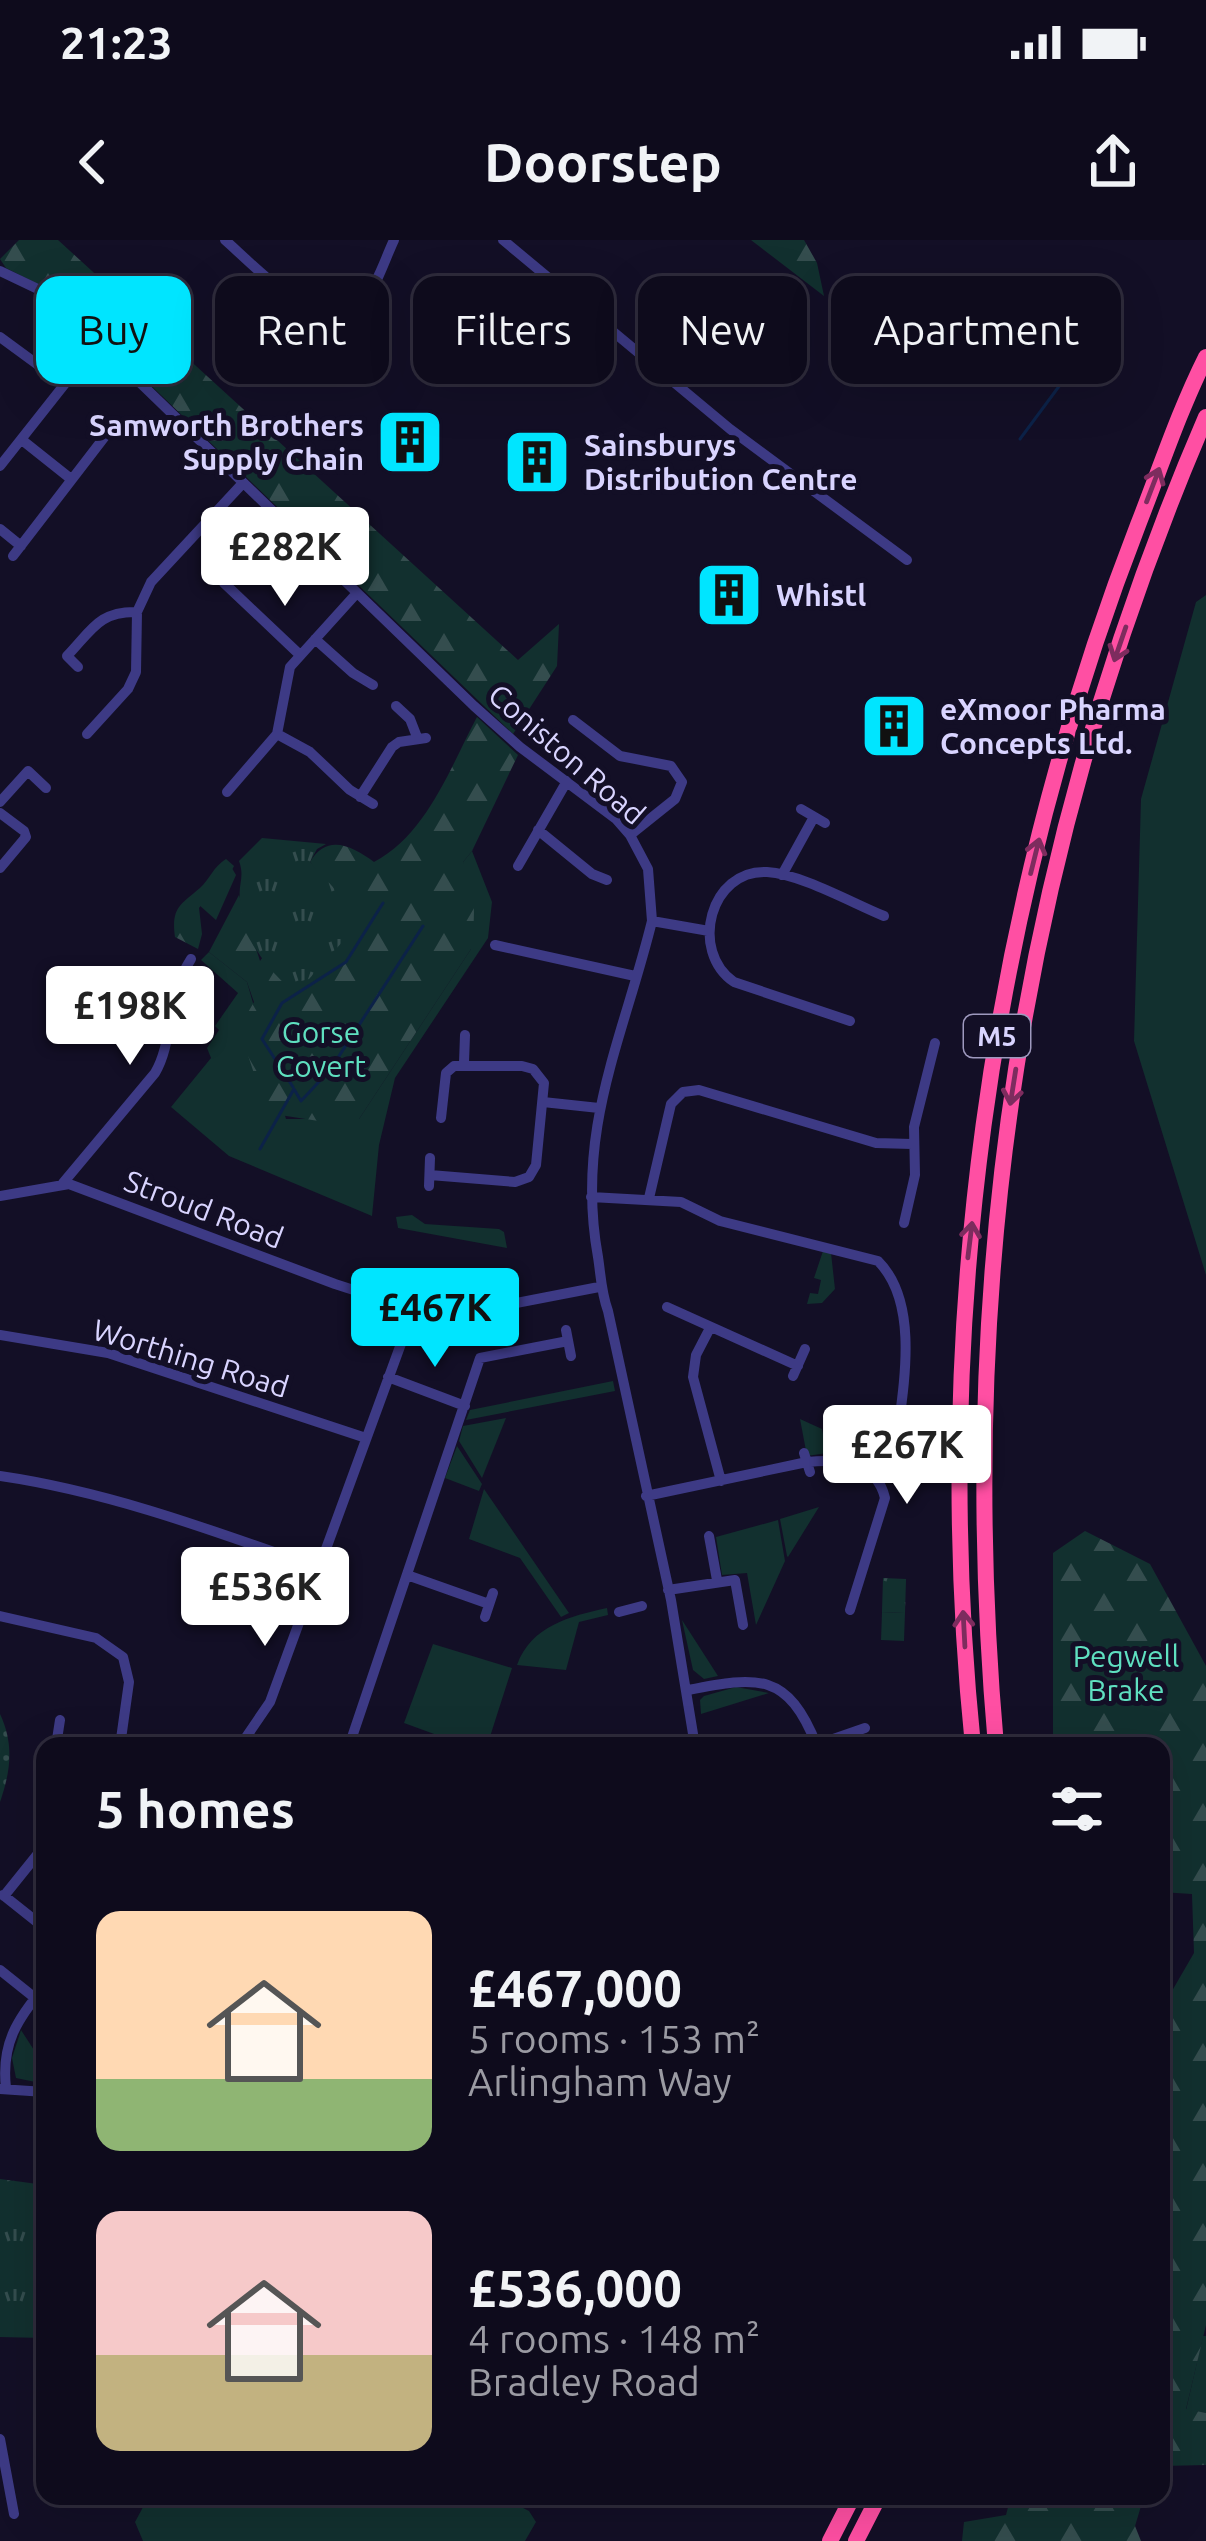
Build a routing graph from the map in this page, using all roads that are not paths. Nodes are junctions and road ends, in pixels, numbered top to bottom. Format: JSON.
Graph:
{"nodes":[{"id":1,"x":225,"y":240,"type":"edge"},
{"id":2,"x":394,"y":240,"type":"edge"},
{"id":3,"x":502,"y":240,"type":"edge"},
{"id":4,"x":0,"y":271,"type":"edge"},
{"id":5,"x":36,"y":288,"type":"edge"},
{"id":6,"x":0,"y":337,"type":"edge"},
{"id":7,"x":1206,"y":357,"type":"edge"},
{"id":8,"x":36,"y":363,"type":"edge"},
{"id":9,"x":64,"y":384,"type":"edge"},
{"id":10,"x":141,"y":384,"type":"edge"},
{"id":11,"x":1206,"y":417,"type":"edge"},
{"id":12,"x":116,"y":422,"type":"dead end"},
{"id":13,"x":96,"y":425,"type":"dead end"},
{"id":14,"x":106,"y":435,"type":"junction"},
{"id":15,"x":22,"y":440,"type":"junction"},
{"id":16,"x":0,"y":466,"type":"edge"},
{"id":17,"x":71,"y":479,"type":"junction"},
{"id":18,"x":243,"y":483,"type":"junction"},
{"id":19,"x":0,"y":529,"type":"edge"},
{"id":20,"x":907,"y":560,"type":"dead end"},
{"id":21,"x":242,"y":564,"type":"dead end"},
{"id":22,"x":356,"y":594,"type":"junction"},
{"id":23,"x":137,"y":612,"type":"junction"},
{"id":24,"x":315,"y":640,"type":"junction"},
{"id":25,"x":300,"y":655,"type":"junction"},
{"id":26,"x":78,"y":667,"type":"dead end"},
{"id":27,"x":373,"y":685,"type":"dead end"},
{"id":28,"x":396,"y":706,"type":"dead end"},
{"id":29,"x":590,"y":716,"type":"dead end"},
{"id":30,"x":87,"y":734,"type":"dead end"},
{"id":31,"x":277,"y":734,"type":"junction"},
{"id":32,"x":567,"y":781,"type":"junction"},
{"id":33,"x":46,"y":788,"type":"dead end"},
{"id":34,"x":361,"y":796,"type":"junction"},
{"id":35,"x":0,"y":802,"type":"edge"},
{"id":36,"x":238,"y":802,"type":"dead end"},
{"id":37,"x":373,"y":804,"type":"dead end"},
{"id":38,"x":801,"y":809,"type":"dead end"},
{"id":39,"x":0,"y":813,"type":"edge"},
{"id":40,"x":538,"y":830,"type":"junction"},
{"id":41,"x":630,"y":835,"type":"junction"},
{"id":42,"x":518,"y":866,"type":"dead end"},
{"id":43,"x":0,"y":868,"type":"edge"},
{"id":44,"x":782,"y":875,"type":"junction"},
{"id":45,"x":589,"y":890,"type":"dead end"},
{"id":46,"x":884,"y":916,"type":"dead end"},
{"id":47,"x":652,"y":921,"type":"junction"},
{"id":48,"x":709,"y":931,"type":"junction"},
{"id":49,"x":495,"y":944,"type":"dead end"},
{"id":50,"x":191,"y":959,"type":"dead end"},
{"id":51,"x":635,"y":976,"type":"junction"},
{"id":52,"x":841,"y":1002,"type":"dead end"},
{"id":53,"x":465,"y":1035,"type":"dead end"},
{"id":54,"x":930,"y":1049,"type":"dead end"},
{"id":55,"x":464,"y":1064,"type":"junction"},
{"id":56,"x":543,"y":1102,"type":"junction"},
{"id":57,"x":599,"y":1108,"type":"junction"},
{"id":58,"x":441,"y":1118,"type":"dead end"},
{"id":59,"x":828,"y":1129,"type":"junction"},
{"id":60,"x":823,"y":1144,"type":"dead end"},
{"id":61,"x":912,"y":1144,"type":"junction"},
{"id":62,"x":430,"y":1159,"type":"dead end"},
{"id":63,"x":63,"y":1183,"type":"junction"},
{"id":64,"x":0,"y":1196,"type":"edge"},
{"id":65,"x":591,"y":1197,"type":"junction"},
{"id":66,"x":649,"y":1198,"type":"junction"},
{"id":67,"x":904,"y":1223,"type":"dead end"},
{"id":68,"x":599,"y":1287,"type":"junction"},
{"id":69,"x":413,"y":1311,"type":"junction"},
{"id":70,"x":672,"y":1314,"type":"dead end"},
{"id":71,"x":710,"y":1328,"type":"junction"},
{"id":72,"x":0,"y":1335,"type":"edge"},
{"id":73,"x":806,"y":1349,"type":"dead end"},
{"id":74,"x":572,"y":1356,"type":"dead end"},
{"id":75,"x":388,"y":1377,"type":"junction"},
{"id":76,"x":465,"y":1406,"type":"junction"},
{"id":77,"x":366,"y":1438,"type":"junction"},
{"id":78,"x":890,"y":1454,"type":"dead end"},
{"id":79,"x":0,"y":1476,"type":"edge"},
{"id":80,"x":721,"y":1481,"type":"junction"},
{"id":81,"x":646,"y":1496,"type":"junction"},
{"id":82,"x":709,"y":1536,"type":"dead end"},
{"id":83,"x":319,"y":1568,"type":"junction"},
{"id":84,"x":407,"y":1575,"type":"junction"},
{"id":85,"x":717,"y":1580,"type":"junction"},
{"id":86,"x":668,"y":1590,"type":"junction"},
{"id":87,"x":489,"y":1604,"type":"dead end"},
{"id":88,"x":856,"y":1604,"type":"dead end"},
{"id":89,"x":642,"y":1606,"type":"dead end"},
{"id":90,"x":619,"y":1612,"type":"dead end"},
{"id":91,"x":0,"y":1616,"type":"edge"},
{"id":92,"x":743,"y":1625,"type":"dead end"},
{"id":93,"x":688,"y":1690,"type":"junction"},
{"id":94,"x":59,"y":1720,"type":"dead end"},
{"id":95,"x":57,"y":1737,"type":"edge"},
{"id":96,"x":122,"y":1737,"type":"edge"},
{"id":97,"x":247,"y":1737,"type":"edge"},
{"id":98,"x":352,"y":1737,"type":"edge"},
{"id":99,"x":694,"y":1737,"type":"edge"},
{"id":100,"x":812,"y":1737,"type":"edge"},
{"id":101,"x":835,"y":1737,"type":"edge"},
{"id":102,"x":868,"y":1737,"type":"edge"},
{"id":103,"x":972,"y":1737,"type":"edge"},
{"id":104,"x":995,"y":1737,"type":"edge"},
{"id":105,"x":36,"y":1865,"type":"edge"},
{"id":106,"x":2,"y":1895,"type":"edge"},
{"id":107,"x":36,"y":1921,"type":"edge"},
{"id":108,"x":0,"y":1970,"type":"edge"},
{"id":109,"x":35,"y":1998,"type":"joint"},
{"id":110,"x":3,"y":2089,"type":"edge"},
{"id":111,"x":36,"y":2091,"type":"edge"},
{"id":112,"x":0,"y":2439,"type":"edge"},
{"id":113,"x":848,"y":2505,"type":"edge"},
{"id":114,"x":874,"y":2505,"type":"edge"},
{"id":115,"x":14,"y":2514,"type":"dead end"},
{"id":116,"x":830,"y":2541,"type":"edge"},
{"id":117,"x":856,"y":2541,"type":"edge"}],
"edges":[{"from":1,"to":2,"type":"street"},
{"from":3,"to":20,"type":"street"},
{"from":4,"to":5,"type":"street","name":"Coniston Road"},
{"from":6,"to":8,"type":"street"},
{"from":103,"to":7,"type":"highway","number":"M5","one_way":true},
{"from":9,"to":15,"type":"street"},
{"from":10,"to":18,"type":"street","name":"Coniston Road"},
{"from":11,"to":104,"type":"highway","number":"M5","one_way":true},
{"from":12,"to":14,"type":"street"},
{"from":13,"to":14,"type":"street"},
{"from":14,"to":17,"type":"street"},
{"from":15,"to":16,"type":"street"},
{"from":15,"to":17,"type":"street"},
{"from":17,"to":19,"type":"street"},
{"from":18,"to":22,"type":"street","name":"Coniston Road"},
{"from":18,"to":23,"type":"street"},
{"from":21,"to":25,"type":"street"},
{"from":22,"to":24,"type":"street"},
{"from":22,"to":32,"type":"street","name":"Coniston Road"},
{"from":23,"to":26,"type":"street"},
{"from":23,"to":30,"type":"street"},
{"from":24,"to":25,"type":"street"},
{"from":24,"to":27,"type":"street"},
{"from":25,"to":31,"type":"street"},
{"from":28,"to":34,"type":"street"},
{"from":29,"to":41,"type":"street"},
{"from":31,"to":34,"type":"street"},
{"from":31,"to":36,"type":"street"},
{"from":32,"to":40,"type":"street"},
{"from":32,"to":41,"type":"street","name":"Coniston Road"},
{"from":33,"to":35,"type":"street"},
{"from":34,"to":37,"type":"street"},
{"from":38,"to":44,"type":"street"},
{"from":39,"to":43,"type":"street"},
{"from":40,"to":42,"type":"street"},
{"from":40,"to":45,"type":"street"},
{"from":41,"to":47,"type":"street","name":"Coniston Road"},
{"from":44,"to":46,"type":"street"},
{"from":44,"to":48,"type":"street"},
{"from":47,"to":48,"type":"street"},
{"from":47,"to":51,"type":"street","name":"Coniston Road"},
{"from":48,"to":52,"type":"street"},
{"from":49,"to":51,"type":"street"},
{"from":50,"to":63,"type":"street"},
{"from":51,"to":57,"type":"street","name":"Coniston Road"},
{"from":53,"to":55,"type":"street"},
{"from":54,"to":61,"type":"street"},
{"from":55,"to":56,"type":"street"},
{"from":55,"to":58,"type":"street"},
{"from":56,"to":57,"type":"street"},
{"from":56,"to":62,"type":"street"},
{"from":57,"to":65,"type":"street","name":"Coniston Road"},
{"from":59,"to":60,"type":"street"},
{"from":59,"to":61,"type":"street"},
{"from":59,"to":66,"type":"street"},
{"from":61,"to":67,"type":"street"},
{"from":63,"to":64,"type":"street"},
{"from":63,"to":69,"type":"street","name":"Stroud Road"},
{"from":65,"to":66,"type":"street"},
{"from":65,"to":68,"type":"street","name":"Coniston Road"},
{"from":66,"to":78,"type":"street"},
{"from":68,"to":69,"type":"street","name":"Stroud Road"},
{"from":68,"to":81,"type":"street","name":"Coniston Road"},
{"from":69,"to":75,"type":"street"},
{"from":70,"to":71,"type":"street"},
{"from":71,"to":73,"type":"street"},
{"from":71,"to":80,"type":"street"},
{"from":72,"to":77,"type":"street","name":"Worthing Road"},
{"from":74,"to":76,"type":"street"},
{"from":75,"to":76,"type":"street"},
{"from":75,"to":77,"type":"street"},
{"from":76,"to":84,"type":"street"},
{"from":77,"to":83,"type":"street"},
{"from":79,"to":83,"type":"street"},
{"from":80,"to":81,"type":"street"},
{"from":80,"to":88,"type":"street"},
{"from":81,"to":86,"type":"street","name":"Coniston Road"},
{"from":82,"to":85,"type":"street"},
{"from":83,"to":97,"type":"street"},
{"from":84,"to":87,"type":"street"},
{"from":84,"to":98,"type":"street"},
{"from":85,"to":86,"type":"street"},
{"from":85,"to":92,"type":"street"},
{"from":86,"to":93,"type":"street","name":"Coniston Road"},
{"from":89,"to":90,"type":"street"},
{"from":91,"to":96,"type":"street"},
{"from":93,"to":99,"type":"street","name":"Coniston Road"},
{"from":93,"to":100,"type":"street"},
{"from":94,"to":95,"type":"street"},
{"from":101,"to":102,"type":"street"},
{"from":105,"to":106,"type":"street"},
{"from":106,"to":107,"type":"street"},
{"from":108,"to":109,"type":"street"},
{"from":109,"to":110,"type":"street"},
{"from":110,"to":111,"type":"street"},
{"from":112,"to":115,"type":"street"},
{"from":113,"to":116,"type":"highway"},
{"from":114,"to":117,"type":"highway"}]}
